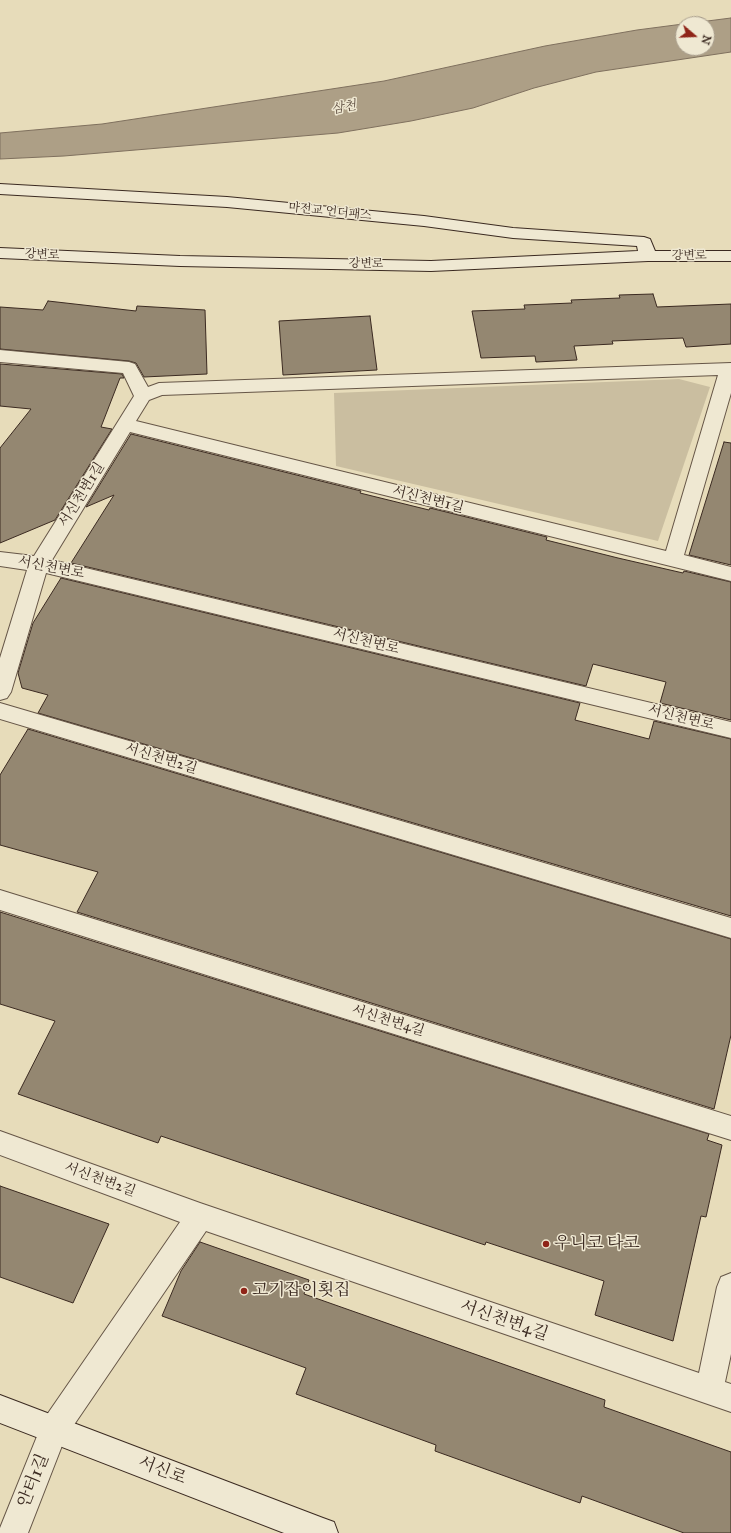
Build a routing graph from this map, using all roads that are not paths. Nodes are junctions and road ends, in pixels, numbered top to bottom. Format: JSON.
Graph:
{"nodes":[{"id":1,"x":0,"y":189,"type":"edge"},
{"id":2,"x":514,"y":234,"type":"junction"},
{"id":3,"x":0,"y":253,"type":"edge"},
{"id":4,"x":648,"y":256,"type":"junction"},
{"id":5,"x":731,"y":256,"type":"edge"},
{"id":6,"x":578,"y":260,"type":"junction"},
{"id":7,"x":0,"y":356,"type":"edge"},
{"id":8,"x":730,"y":369,"type":"edge"},
{"id":9,"x":142,"y":396,"type":"junction"},
{"id":10,"x":126,"y":426,"type":"junction"},
{"id":11,"x":0,"y":559,"type":"edge"},
{"id":12,"x":673,"y":560,"type":"junction"},
{"id":13,"x":39,"y":564,"type":"junction"},
{"id":14,"x":731,"y":574,"type":"edge"},
{"id":15,"x":0,"y":692,"type":"edge"},
{"id":16,"x":0,"y":711,"type":"edge"},
{"id":17,"x":731,"y":730,"type":"edge"},
{"id":18,"x":0,"y":900,"type":"edge"},
{"id":19,"x":731,"y":928,"type":"edge"},
{"id":20,"x":731,"y":1128,"type":"edge"},
{"id":21,"x":0,"y":1143,"type":"edge"},
{"id":22,"x":200,"y":1216,"type":"junction"},
{"id":23,"x":731,"y":1287,"type":"edge"},
{"id":24,"x":720,"y":1394,"type":"edge"},
{"id":25,"x":0,"y":1409,"type":"edge"},
{"id":26,"x":54,"y":1429,"type":"junction"},
{"id":27,"x":13,"y":1533,"type":"edge"},
{"id":28,"x":323,"y":1533,"type":"edge"}],
"edges":[{"from":1,"to":2,"type":"street","name":"마전교 언더패스"},
{"from":2,"to":4,"type":"street","name":"마전교 언더패스"},
{"from":2,"to":6,"type":"street"},
{"from":3,"to":6,"type":"street","name":"강변로"},
{"from":4,"to":5,"type":"street","name":"강변로"},
{"from":4,"to":6,"type":"street","name":"강변로"},
{"from":7,"to":9,"type":"street"},
{"from":8,"to":9,"type":"street"},
{"from":8,"to":12,"type":"street"},
{"from":9,"to":10,"type":"street","name":"서신천변1길"},
{"from":10,"to":12,"type":"street","name":"서신천변1길"},
{"from":10,"to":13,"type":"street","name":"서신천변1길"},
{"from":11,"to":13,"type":"street","name":"서신천변로"},
{"from":12,"to":14,"type":"street","name":"서신천변1길"},
{"from":13,"to":15,"type":"street"},
{"from":13,"to":17,"type":"street","name":"서신천변로"},
{"from":16,"to":19,"type":"street","name":"서신천변2길"},
{"from":18,"to":20,"type":"street","name":"서신천변4길"},
{"from":21,"to":22,"type":"street","name":"서신천변2길"},
{"from":22,"to":24,"type":"street","name":"서신천변4길"},
{"from":22,"to":26,"type":"street","name":"안터1길"},
{"from":23,"to":24,"type":"street","name":"서신천변4길"},
{"from":25,"to":26,"type":"street","name":"서신로"},
{"from":26,"to":27,"type":"street","name":"안터1길"},
{"from":26,"to":28,"type":"street","name":"서신로"}]}
